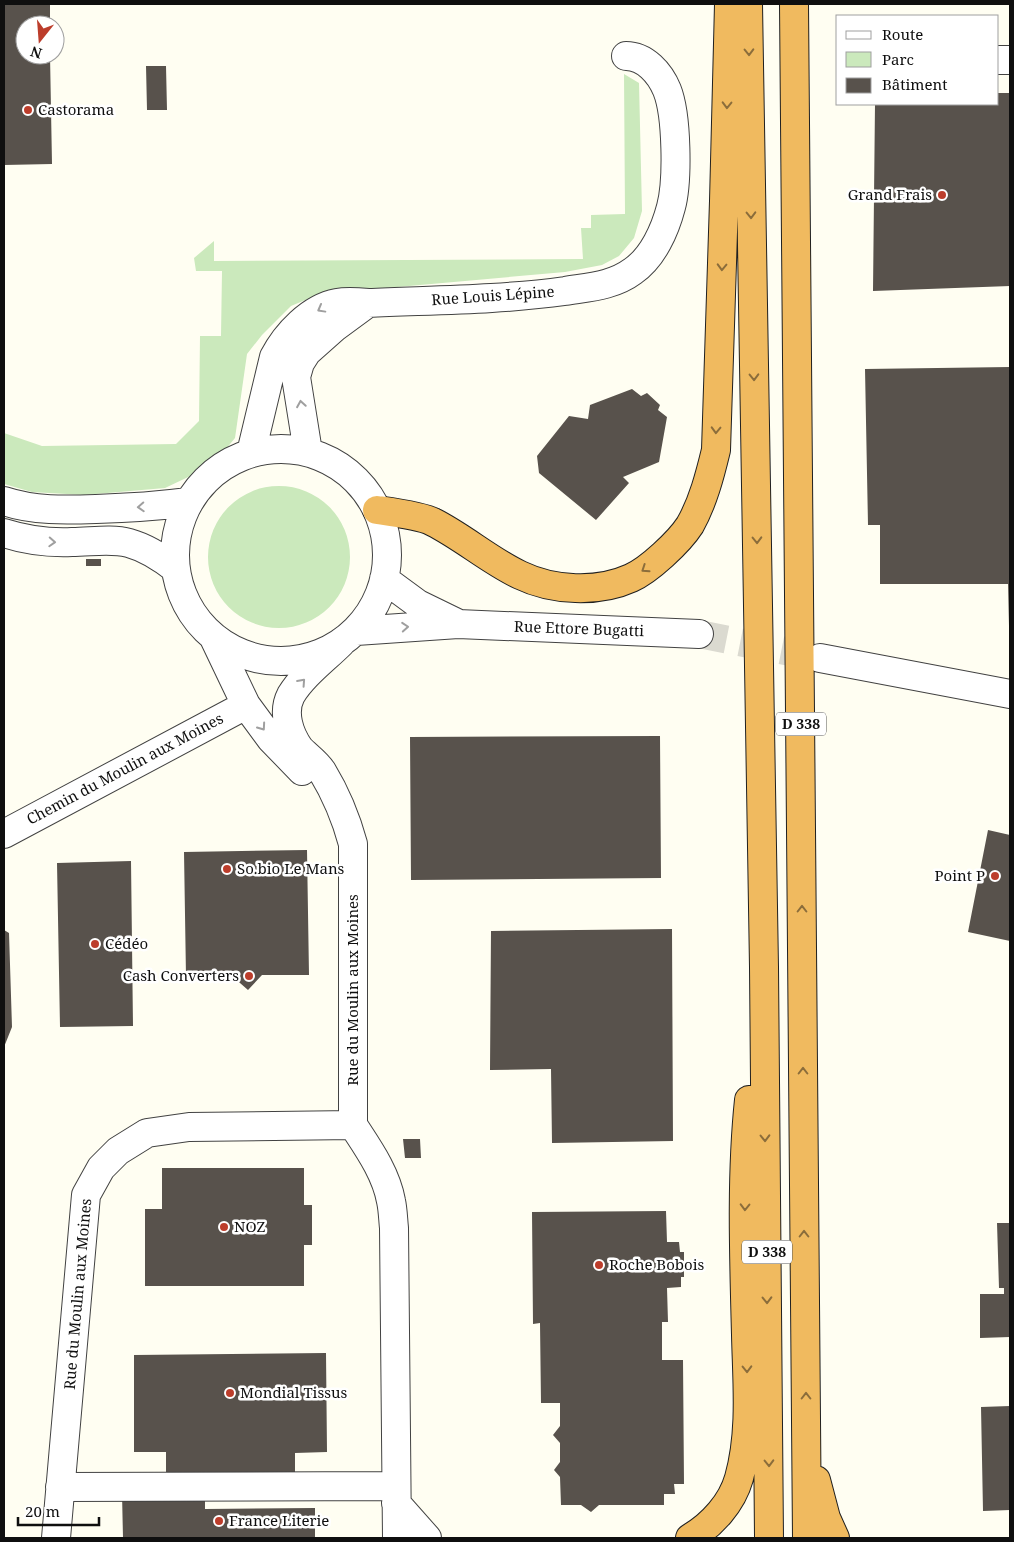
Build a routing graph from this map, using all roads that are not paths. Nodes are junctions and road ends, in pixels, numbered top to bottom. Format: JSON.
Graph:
{"nodes":[{"id":1,"x":729,"y":4,"type":"edge"},
{"id":2,"x":748,"y":4,"type":"edge"},
{"id":3,"x":794,"y":4,"type":"edge"},
{"id":4,"x":626,"y":56,"type":"dead end"},
{"id":5,"x":368,"y":303,"type":"junction"},
{"id":6,"x":308,"y":452,"type":"junction"},
{"id":7,"x":251,"y":453,"type":"junction"},
{"id":8,"x":4,"y":501,"type":"edge"},
{"id":9,"x":189,"y":502,"type":"junction"},
{"id":10,"x":378,"y":510,"type":"junction"},
{"id":11,"x":4,"y":533,"type":"edge"},
{"id":12,"x":176,"y":569,"type":"junction"},
{"id":13,"x":384,"y":579,"type":"junction"},
{"id":14,"x":458,"y":624,"type":"junction"},
{"id":15,"x":699,"y":634,"type":"tunnel mouth"},
{"id":16,"x":349,"y":637,"type":"junction"},
{"id":17,"x":214,"y":638,"type":"junction"},
{"id":18,"x":820,"y":658,"type":"tunnel mouth"},
{"id":19,"x":1010,"y":694,"type":"edge"},
{"id":20,"x":246,"y":705,"type":"junction"},
{"id":21,"x":336,"y":798,"type":"junction"},
{"id":22,"x":4,"y":834,"type":"edge"},
{"id":23,"x":764,"y":967,"type":"junction"},
{"id":24,"x":353,"y":1125,"type":"junction"},
{"id":25,"x":806,"y":1445,"type":"junction"},
{"id":26,"x":60,"y":1487,"type":"junction"},
{"id":27,"x":396,"y":1494,"type":"junction"},
{"id":28,"x":56,"y":1538,"type":"edge"},
{"id":29,"x":397,"y":1538,"type":"edge"},
{"id":30,"x":427,"y":1538,"type":"edge"},
{"id":31,"x":690,"y":1538,"type":"edge"},
{"id":32,"x":770,"y":1538,"type":"edge"},
{"id":33,"x":807,"y":1538,"type":"edge"},
{"id":34,"x":835,"y":1538,"type":"edge"}],
"edges":[{"from":1,"to":10,"type":"highway","one_way":true},
{"from":2,"to":23,"type":"highway","number":"D 338","one_way":true},
{"from":25,"to":3,"type":"highway","number":"D 338","one_way":true},
{"from":4,"to":5,"type":"street","name":"Rue Louis Lépine"},
{"from":6,"to":5,"type":"street","one_way":true},
{"from":5,"to":7,"type":"street","name":"Rue Louis Lépine","one_way":true},
{"from":6,"to":7,"type":"street","name":"Rue du Moulin aux Moines"},
{"from":6,"to":10,"type":"street","name":"Rue du Moulin aux Moines"},
{"from":7,"to":9,"type":"street","name":"Rue du Moulin aux Moines"},
{"from":9,"to":8,"type":"street","one_way":true},
{"from":9,"to":12,"type":"street","name":"Rue du Moulin aux Moines"},
{"from":10,"to":13,"type":"street","name":"Rue du Moulin aux Moines"},
{"from":11,"to":12,"type":"street","one_way":true},
{"from":12,"to":17,"type":"street","name":"Rue du Moulin aux Moines"},
{"from":13,"to":14,"type":"street","name":"Rue Ettore Bugatti"},
{"from":13,"to":16,"type":"street","name":"Rue du Moulin aux Moines"},
{"from":14,"to":15,"type":"street","name":"Rue Ettore Bugatti"},
{"from":16,"to":14,"type":"street","name":"Rue Ettore Bugatti","one_way":true},
{"from":16,"to":17,"type":"street"},
{"from":21,"to":16,"type":"street","name":"Rue du Moulin aux Moines","one_way":true},
{"from":17,"to":20,"type":"street","name":"Rue du Moulin aux Moines"},
{"from":18,"to":19,"type":"street"},
{"from":20,"to":21,"type":"street","name":"Rue du Moulin aux Moines","one_way":true},
{"from":20,"to":22,"type":"street","name":"Chemin du Moulin aux Moines"},
{"from":21,"to":24,"type":"street","name":"Rue du Moulin aux Moines"},
{"from":23,"to":31,"type":"highway","one_way":true},
{"from":23,"to":32,"type":"highway","number":"D 338","one_way":true},
{"from":24,"to":26,"type":"street","name":"Rue du Moulin aux Moines"},
{"from":24,"to":27,"type":"street"},
{"from":25,"to":33,"type":"highway","number":"D 338"},
{"from":25,"to":34,"type":"highway"},
{"from":26,"to":27,"type":"street"},
{"from":26,"to":28,"type":"street","name":"Rue du Moulin aux Moines"},
{"from":27,"to":29,"type":"street"},
{"from":27,"to":30,"type":"street"}]}
